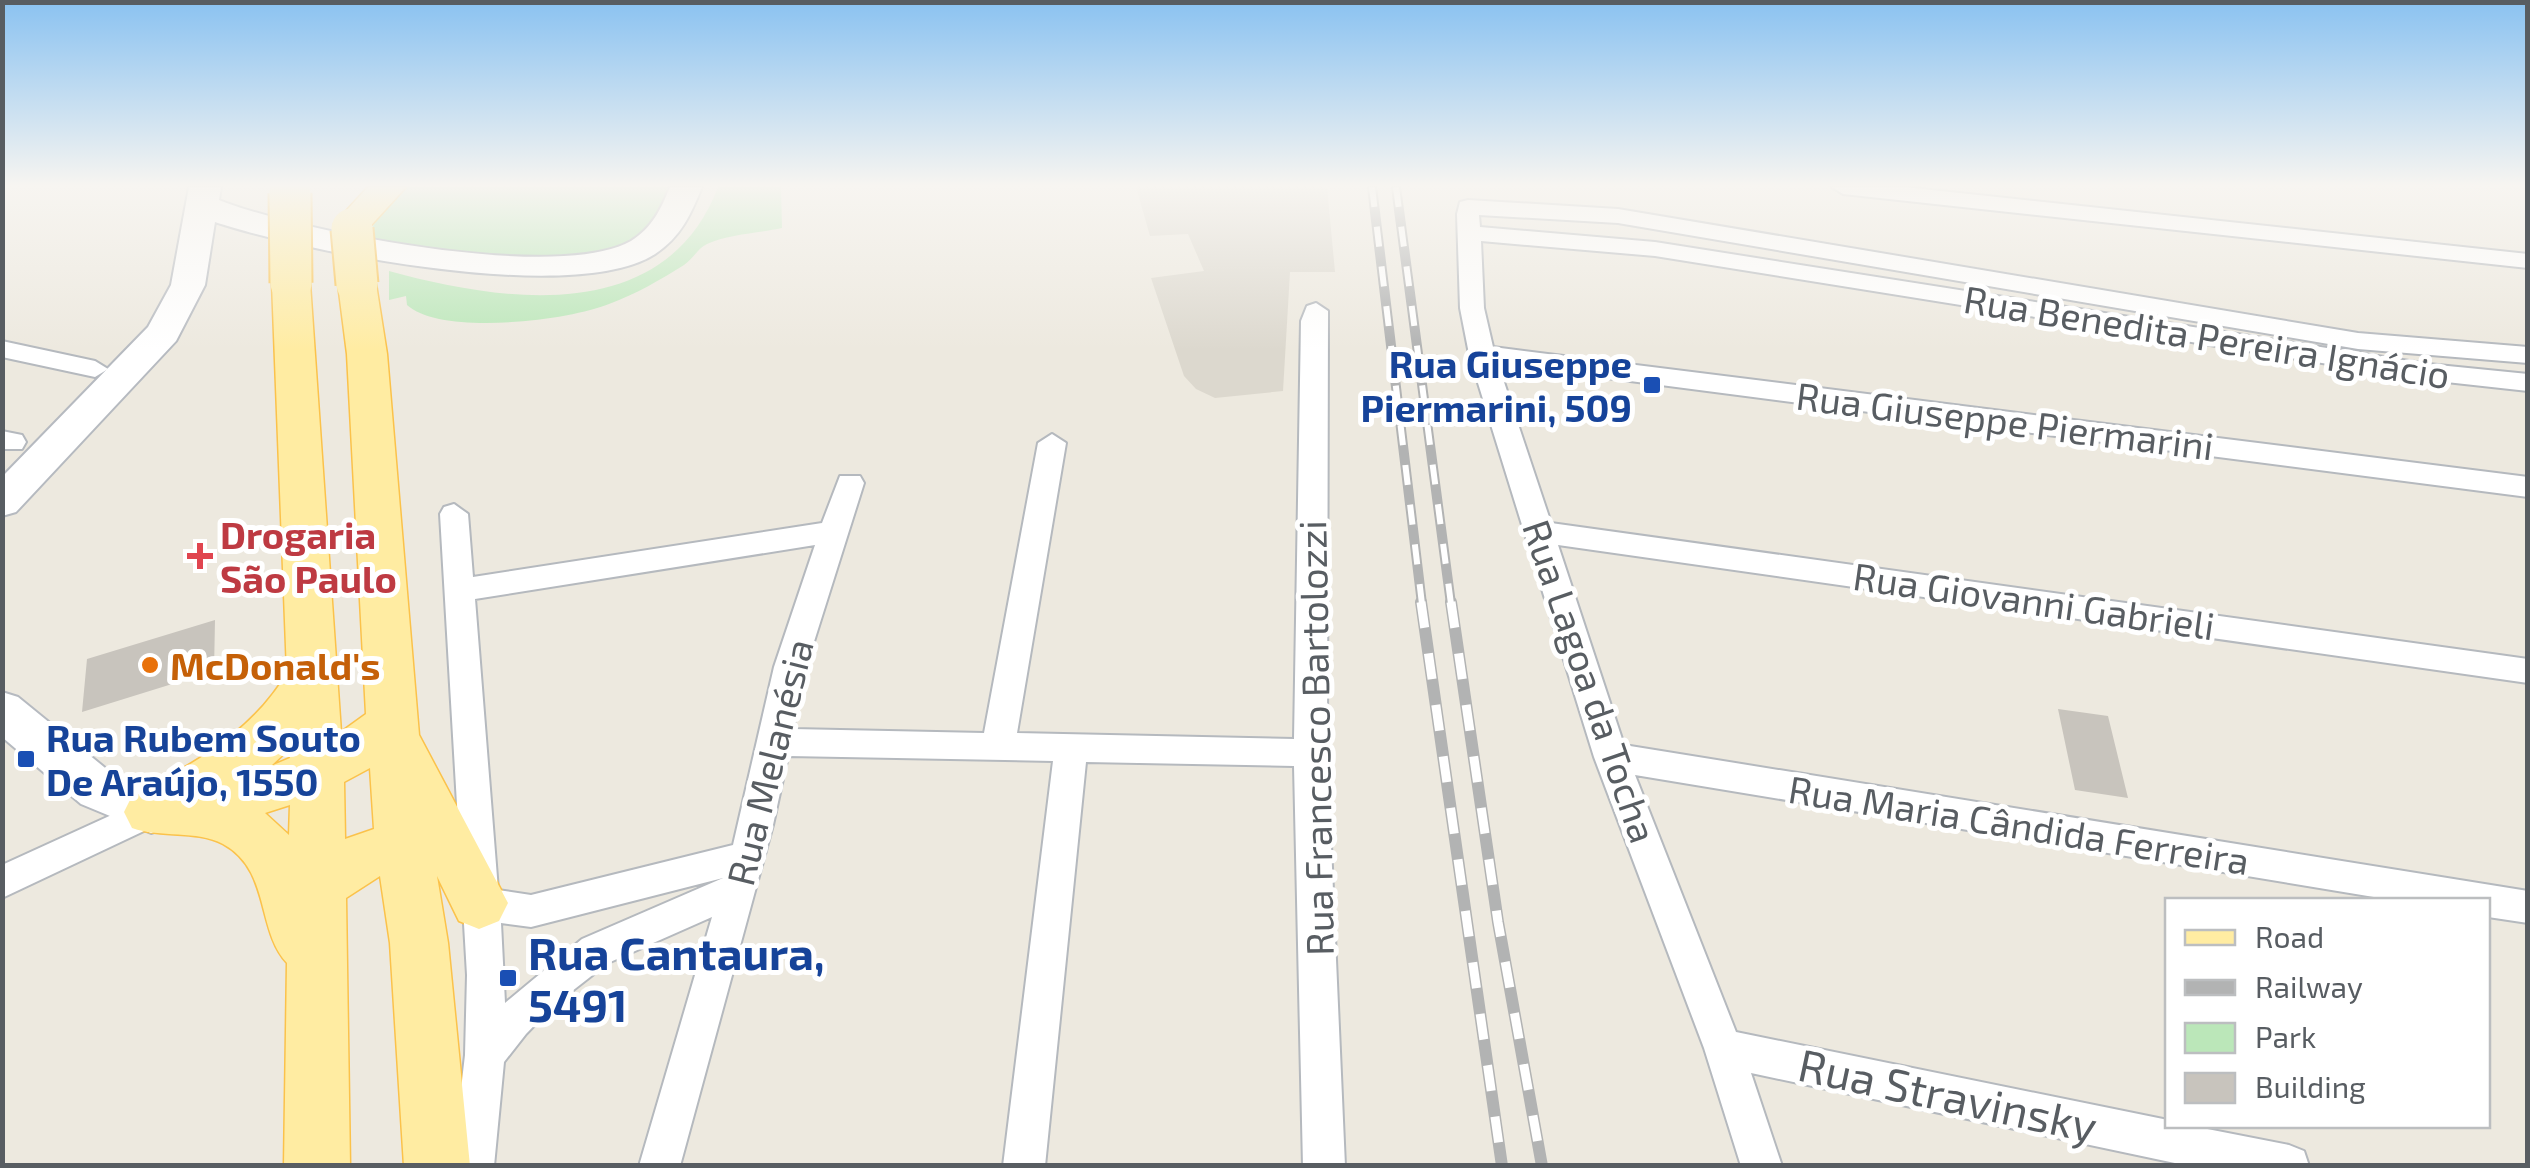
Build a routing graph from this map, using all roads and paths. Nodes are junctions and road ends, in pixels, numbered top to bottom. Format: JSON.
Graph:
{"nodes":[{"id":1,"x":195,"y":242,"type":"edge"},
{"id":2,"x":291,"y":242,"type":"edge"},
{"id":3,"x":343,"y":242,"type":"edge"},
{"id":4,"x":353,"y":242,"type":"edge"},
{"id":5,"x":648,"y":242,"type":"edge"},
{"id":6,"x":1470,"y":242,"type":"edge"},
{"id":7,"x":1568,"y":242,"type":"edge"},
{"id":8,"x":1815,"y":242,"type":"edge"},
{"id":9,"x":2348,"y":242,"type":"edge"},
{"id":10,"x":2528,"y":261,"type":"edge"},
{"id":11,"x":1316,"y":311,"type":"dead end"},
{"id":12,"x":2,"y":349,"type":"edge"},
{"id":13,"x":1482,"y":354,"type":"junction"},
{"id":14,"x":2528,"y":355,"type":"edge"},
{"id":15,"x":95,"y":369,"type":"dead end"},
{"id":16,"x":2528,"y":383,"type":"edge"},
{"id":17,"x":1052,"y":443,"type":"dead end"},
{"id":18,"x":850,"y":483,"type":"dead end"},
{"id":19,"x":2528,"y":487,"type":"edge"},
{"id":20,"x":2,"y":502,"type":"edge"},
{"id":21,"x":454,"y":514,"type":"dead end"},
{"id":22,"x":834,"y":532,"type":"junction"},
{"id":23,"x":1540,"y":532,"type":"junction"},
{"id":24,"x":461,"y":590,"type":"junction"},
{"id":25,"x":2528,"y":670,"type":"edge"},
{"id":26,"x":309,"y":679,"type":"junction"},
{"id":27,"x":2,"y":710,"type":"edge"},
{"id":28,"x":393,"y":729,"type":"junction"},
{"id":29,"x":774,"y":742,"type":"junction"},
{"id":30,"x":998,"y":747,"type":"junction"},
{"id":31,"x":1071,"y":750,"type":"junction"},
{"id":32,"x":1310,"y":753,"type":"junction"},
{"id":33,"x":1611,"y":757,"type":"junction"},
{"id":34,"x":317,"y":772,"type":"junction"},
{"id":35,"x":175,"y":812,"type":"junction"},
{"id":36,"x":424,"y":835,"type":"junction"},
{"id":37,"x":741,"y":875,"type":"junction"},
{"id":38,"x":2,"y":882,"type":"edge"},
{"id":39,"x":320,"y":884,"type":"junction"},
{"id":40,"x":2469,"y":898,"type":"edge"},
{"id":41,"x":2490,"y":901,"type":"edge"},
{"id":42,"x":479,"y":903,"type":"junction"},
{"id":43,"x":2528,"y":907,"type":"edge"},
{"id":44,"x":318,"y":990,"type":"junction"},
{"id":45,"x":1724,"y":1048,"type":"junction"},
{"id":46,"x":485,"y":1056,"type":"junction"},
{"id":47,"x":318,"y":1166,"type":"edge"},
{"id":48,"x":437,"y":1166,"type":"edge"},
{"id":49,"x":474,"y":1166,"type":"edge"},
{"id":50,"x":658,"y":1166,"type":"edge"},
{"id":51,"x":1024,"y":1166,"type":"edge"},
{"id":52,"x":1324,"y":1166,"type":"edge"},
{"id":53,"x":1762,"y":1166,"type":"edge"},
{"id":54,"x":2289,"y":1166,"type":"edge"}],
"edges":[{"from":1,"to":20,"type":"street"},
{"from":2,"to":26,"type":"main road","bridge":true},
{"from":3,"to":5,"type":"street"},
{"from":4,"to":28,"type":"main road","bridge":true},
{"from":6,"to":13,"type":"street","name":"Rua Lagoa da Tocha"},
{"from":7,"to":16,"type":"street","name":"Rua Benedita Pereira Ignácio"},
{"from":8,"to":14,"type":"street","name":"Rua Benedita Pereira Ignácio"},
{"from":9,"to":10,"type":"street"},
{"from":11,"to":32,"type":"street","name":"Rua Francesco Bartolozzi"},
{"from":12,"to":15,"type":"street"},
{"from":13,"to":19,"type":"street","name":"Rua Giuseppe Piermarini"},
{"from":13,"to":23,"type":"street","name":"Rua Lagoa da Tocha"},
{"from":17,"to":30,"type":"street"},
{"from":18,"to":22,"type":"street","name":"Rua Melanésia"},
{"from":21,"to":24,"type":"street"},
{"from":22,"to":24,"type":"street"},
{"from":22,"to":29,"type":"street","name":"Rua Melanésia"},
{"from":23,"to":25,"type":"street","name":"Rua Giovanni Gabrieli"},
{"from":23,"to":33,"type":"street","name":"Rua Lagoa da Tocha"},
{"from":24,"to":42,"type":"street"},
{"from":26,"to":34,"type":"main road"},
{"from":26,"to":35,"type":"main road"},
{"from":27,"to":35,"type":"street"},
{"from":28,"to":34,"type":"main road"},
{"from":28,"to":36,"type":"main road"},
{"from":29,"to":30,"type":"street"},
{"from":29,"to":37,"type":"street","name":"Rua Melanésia"},
{"from":30,"to":31,"type":"street"},
{"from":31,"to":32,"type":"street"},
{"from":31,"to":51,"type":"street"},
{"from":32,"to":52,"type":"street","name":"Rua Francesco Bartolozzi"},
{"from":33,"to":40,"type":"street","name":"Rua Maria Cândida Ferreira"},
{"from":33,"to":45,"type":"street","name":"Rua Lagoa da Tocha"},
{"from":34,"to":35,"type":"main road"},
{"from":34,"to":39,"type":"main road"},
{"from":35,"to":38,"type":"street"},
{"from":35,"to":44,"type":"main road"},
{"from":36,"to":39,"type":"main road"},
{"from":36,"to":42,"type":"main road"},
{"from":36,"to":48,"type":"main road"},
{"from":37,"to":42,"type":"street"},
{"from":37,"to":46,"type":"street"},
{"from":37,"to":50,"type":"street","name":"Rua Melanésia"},
{"from":39,"to":44,"type":"main road"},
{"from":41,"to":43,"type":"street","name":"Rua Maria Cândida Ferreira"},
{"from":42,"to":46,"type":"street"},
{"from":44,"to":47,"type":"main road"},
{"from":45,"to":53,"type":"street","name":"Rua Lagoa da Tocha"},
{"from":45,"to":54,"type":"street","name":"Rua Stravinsky"},
{"from":46,"to":49,"type":"street"}]}
